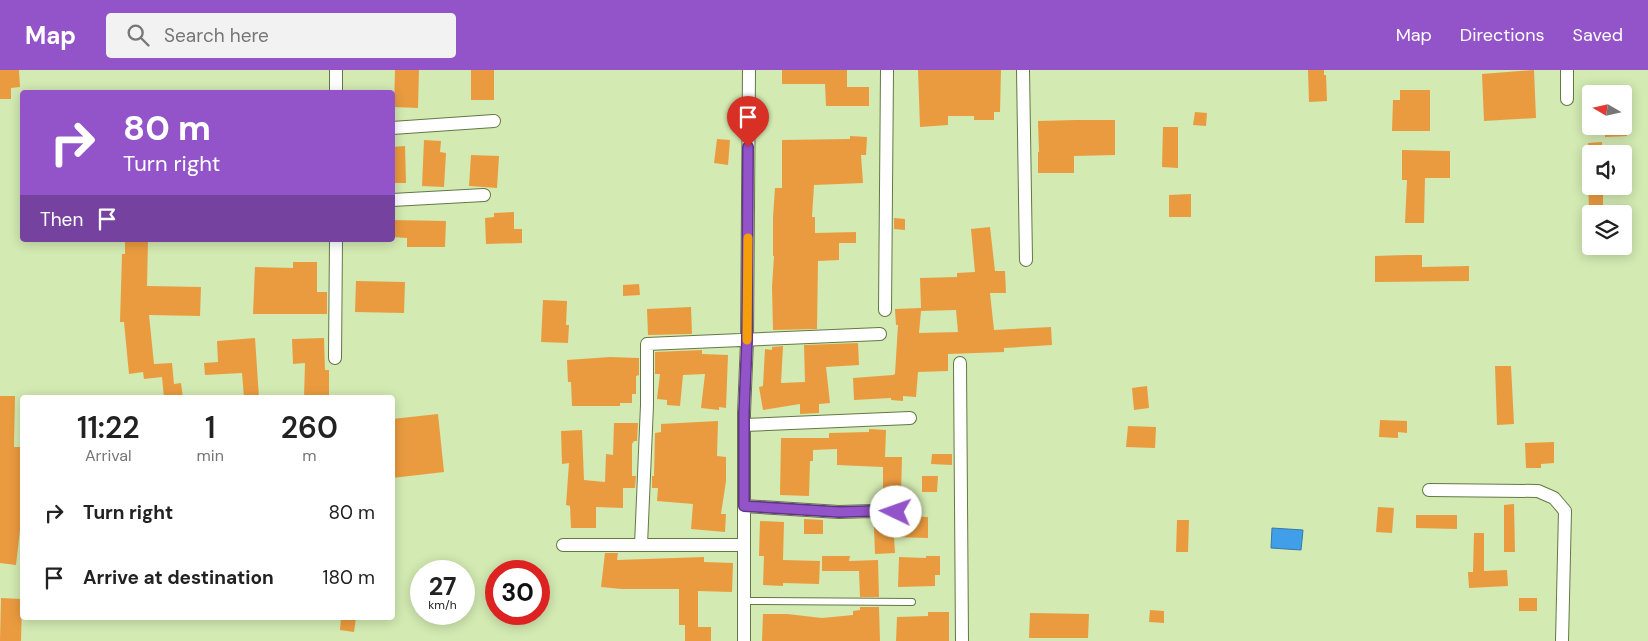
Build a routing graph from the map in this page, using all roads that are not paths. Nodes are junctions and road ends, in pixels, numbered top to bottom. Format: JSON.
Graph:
{"nodes":[{"id":1,"x":336,"y":70,"type":"edge"},
{"id":2,"x":749,"y":70,"type":"edge"},
{"id":3,"x":887,"y":70,"type":"edge"},
{"id":4,"x":1023,"y":70,"type":"edge"},
{"id":5,"x":1566,"y":70,"type":"edge"},
{"id":6,"x":336,"y":90,"type":"edge"},
{"id":7,"x":1567,"y":99,"type":"dead end"},
{"id":8,"x":494,"y":121,"type":"dead end"},
{"id":9,"x":395,"y":128,"type":"edge"},
{"id":10,"x":484,"y":196,"type":"dead end"},
{"id":11,"x":395,"y":200,"type":"edge"},
{"id":12,"x":336,"y":242,"type":"edge"},
{"id":13,"x":1026,"y":260,"type":"dead end"},
{"id":14,"x":885,"y":310,"type":"dead end"},
{"id":15,"x":880,"y":334,"type":"dead end"},
{"id":16,"x":747,"y":341,"type":"junction"},
{"id":17,"x":335,"y":358,"type":"dead end"},
{"id":18,"x":960,"y":363,"type":"dead end"},
{"id":19,"x":910,"y":418,"type":"dead end"},
{"id":20,"x":744,"y":426,"type":"junction"},
{"id":21,"x":1429,"y":490,"type":"dead end"},
{"id":22,"x":744,"y":506,"type":"junction"},
{"id":23,"x":896,"y":512,"type":"dead end"},
{"id":24,"x":563,"y":545,"type":"dead end"},
{"id":25,"x":641,"y":545,"type":"junction"},
{"id":26,"x":744,"y":545,"type":"junction"},
{"id":27,"x":744,"y":600,"type":"junction"},
{"id":28,"x":912,"y":602,"type":"dead end"},
{"id":29,"x":744,"y":641,"type":"edge"},
{"id":30,"x":962,"y":641,"type":"edge"},
{"id":31,"x":1562,"y":641,"type":"edge"}],
"edges":[{"from":1,"to":6,"type":"street"},
{"from":2,"to":16,"type":"street"},
{"from":3,"to":14,"type":"street"},
{"from":4,"to":13,"type":"street"},
{"from":5,"to":7,"type":"street"},
{"from":8,"to":9,"type":"street"},
{"from":10,"to":11,"type":"street"},
{"from":12,"to":17,"type":"street"},
{"from":15,"to":16,"type":"street"},
{"from":16,"to":20,"type":"street"},
{"from":16,"to":25,"type":"street"},
{"from":18,"to":30,"type":"street"},
{"from":19,"to":20,"type":"street"},
{"from":20,"to":22,"type":"street"},
{"from":21,"to":31,"type":"street"},
{"from":22,"to":23,"type":"street"},
{"from":22,"to":26,"type":"street"},
{"from":24,"to":25,"type":"street"},
{"from":25,"to":26,"type":"street"},
{"from":26,"to":27,"type":"street"},
{"from":27,"to":28,"type":"lane"},
{"from":27,"to":29,"type":"street"}]}
